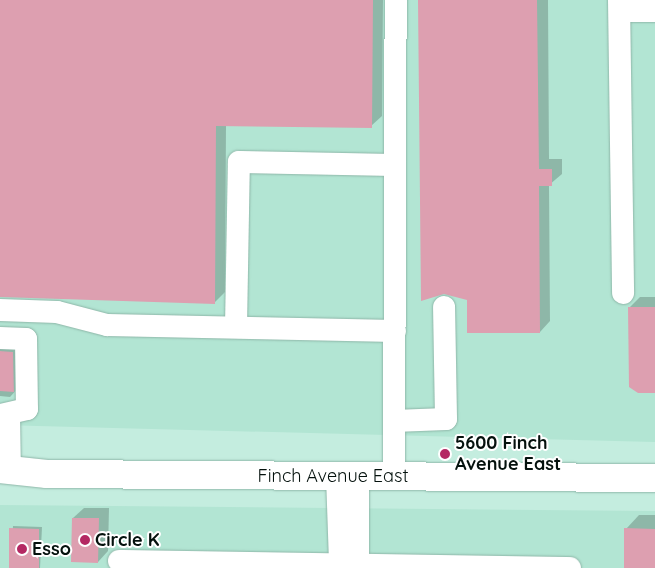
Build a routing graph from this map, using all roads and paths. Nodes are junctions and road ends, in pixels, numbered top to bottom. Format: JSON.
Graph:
{"nodes":[{"id":1,"x":396,"y":0,"type":"edge"},
{"id":2,"x":620,"y":6,"type":"edge"},
{"id":3,"x":655,"y":11,"type":"edge"},
{"id":4,"x":395,"y":165,"type":"junction"},
{"id":5,"x":623,"y":293,"type":"dead end"},
{"id":6,"x":444,"y":307,"type":"dead end"},
{"id":7,"x":0,"y":310,"type":"edge"},
{"id":8,"x":236,"y":327,"type":"junction"},
{"id":9,"x":395,"y":330,"type":"junction"},
{"id":10,"x":0,"y":338,"type":"edge"},
{"id":11,"x":5,"y":416,"type":"edge"},
{"id":12,"x":394,"y":421,"type":"junction"},
{"id":13,"x":4,"y":472,"type":"edge"},
{"id":14,"x":348,"y":477,"type":"junction"},
{"id":15,"x":394,"y":477,"type":"junction"},
{"id":16,"x":655,"y":478,"type":"edge"},
{"id":17,"x":119,"y":561,"type":"dead end"},
{"id":18,"x":349,"y":565,"type":"edge"},
{"id":19,"x":570,"y":568,"type":"edge"}],
"edges":[{"from":1,"to":4,"type":"lane"},
{"from":2,"to":3,"type":"lane"},
{"from":2,"to":5,"type":"lane"},
{"from":4,"to":8,"type":"lane"},
{"from":4,"to":9,"type":"lane"},
{"from":6,"to":12,"type":"lane"},
{"from":7,"to":8,"type":"lane"},
{"from":8,"to":9,"type":"lane"},
{"from":9,"to":12,"type":"lane"},
{"from":10,"to":11,"type":"lane"},
{"from":11,"to":13,"type":"lane"},
{"from":12,"to":15,"type":"lane"},
{"from":13,"to":14,"type":"main road","name":"Finch Avenue East"},
{"from":14,"to":15,"type":"main road","name":"Finch Avenue East"},
{"from":14,"to":18,"type":"lane"},
{"from":15,"to":16,"type":"main road","name":"Finch Avenue East"},
{"from":17,"to":18,"type":"lane"},
{"from":18,"to":19,"type":"lane"}]}
